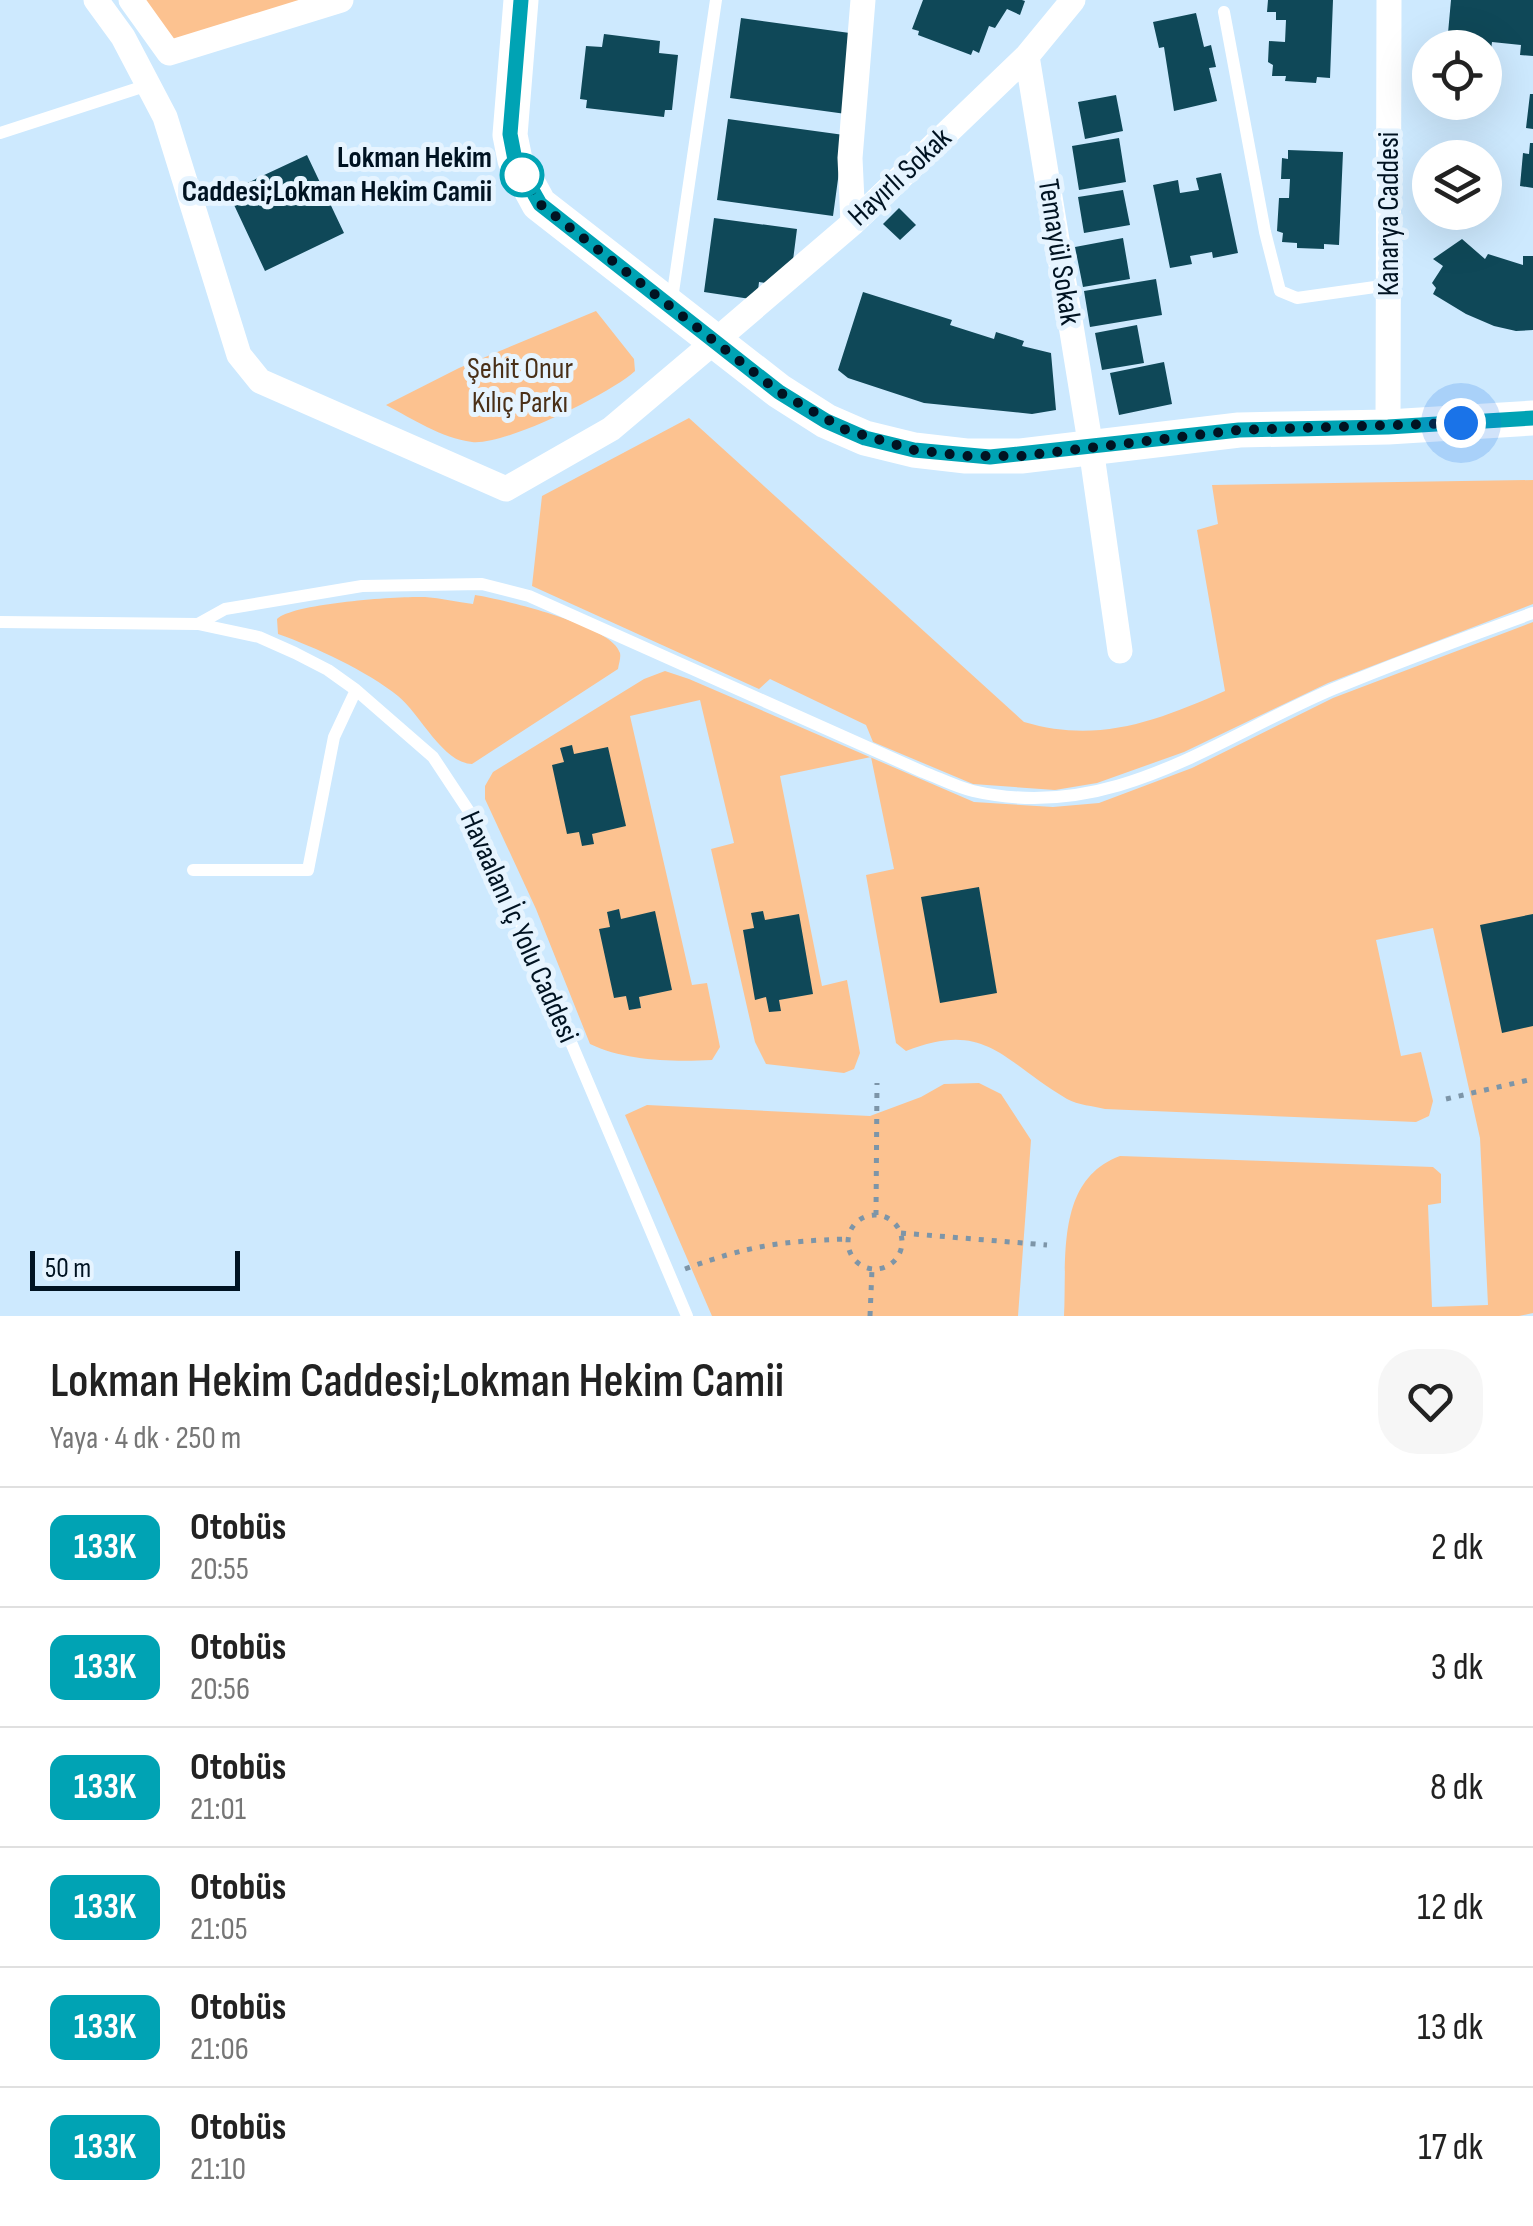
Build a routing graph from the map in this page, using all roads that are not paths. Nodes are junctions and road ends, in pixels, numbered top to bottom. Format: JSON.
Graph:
{"nodes":[{"id":1,"x":96,"y":0,"type":"edge"},
{"id":2,"x":131,"y":0,"type":"edge"},
{"id":3,"x":341,"y":0,"type":"edge"},
{"id":4,"x":521,"y":0,"type":"edge"},
{"id":5,"x":716,"y":0,"type":"edge"},
{"id":6,"x":864,"y":0,"type":"edge"},
{"id":7,"x":1073,"y":0,"type":"edge"},
{"id":8,"x":1389,"y":0,"type":"edge"},
{"id":9,"x":1224,"y":12,"type":"dead end"},
{"id":10,"x":1027,"y":56,"type":"junction"},
{"id":11,"x":148,"y":85,"type":"junction"},
{"id":12,"x":0,"y":132,"type":"edge"},
{"id":13,"x":853,"y":223,"type":"junction"},
{"id":14,"x":1389,"y":285,"type":"junction"},
{"id":15,"x":670,"y":308,"type":"junction"},
{"id":16,"x":714,"y":342,"type":"junction"},
{"id":17,"x":1533,"y":418,"type":"edge"},
{"id":18,"x":1388,"y":427,"type":"junction"},
{"id":19,"x":1091,"y":448,"type":"junction"},
{"id":20,"x":1533,"y":613,"type":"edge"},
{"id":21,"x":0,"y":622,"type":"edge"},
{"id":22,"x":198,"y":624,"type":"junction"},
{"id":23,"x":1120,"y":651,"type":"dead end"},
{"id":24,"x":356,"y":690,"type":"junction"},
{"id":25,"x":194,"y":870,"type":"dead end"},
{"id":26,"x":686,"y":1316,"type":"edge"}],
"edges":[{"from":1,"to":11,"type":"street"},
{"from":2,"to":3,"type":"street"},
{"from":4,"to":15,"type":"street"},
{"from":5,"to":15,"type":"lane"},
{"from":6,"to":13,"type":"street"},
{"from":7,"to":10,"type":"street","name":"Hayırlı Sokak"},
{"from":8,"to":14,"type":"street","name":"Kanarya Caddesi"},
{"from":9,"to":14,"type":"lane"},
{"from":10,"to":13,"type":"street","name":"Hayırlı Sokak"},
{"from":10,"to":19,"type":"street","name":"Temayül Sokak"},
{"from":11,"to":12,"type":"lane"},
{"from":11,"to":16,"type":"street","name":"Hayırlı Sokak"},
{"from":13,"to":16,"type":"street","name":"Hayırlı Sokak"},
{"from":14,"to":18,"type":"street","name":"Kanarya Caddesi"},
{"from":15,"to":16,"type":"street"},
{"from":16,"to":19,"type":"street"},
{"from":17,"to":18,"type":"street"},
{"from":18,"to":19,"type":"street"},
{"from":19,"to":23,"type":"street","name":"Temayül Sokak"},
{"from":20,"to":22,"type":"lane"},
{"from":21,"to":22,"type":"lane","name":"Havaalanı İç Yolu Caddesi"},
{"from":22,"to":24,"type":"lane","name":"Havaalanı İç Yolu Caddesi"},
{"from":24,"to":25,"type":"lane"},
{"from":24,"to":26,"type":"lane","name":"Havaalanı İç Yolu Caddesi"}]}
